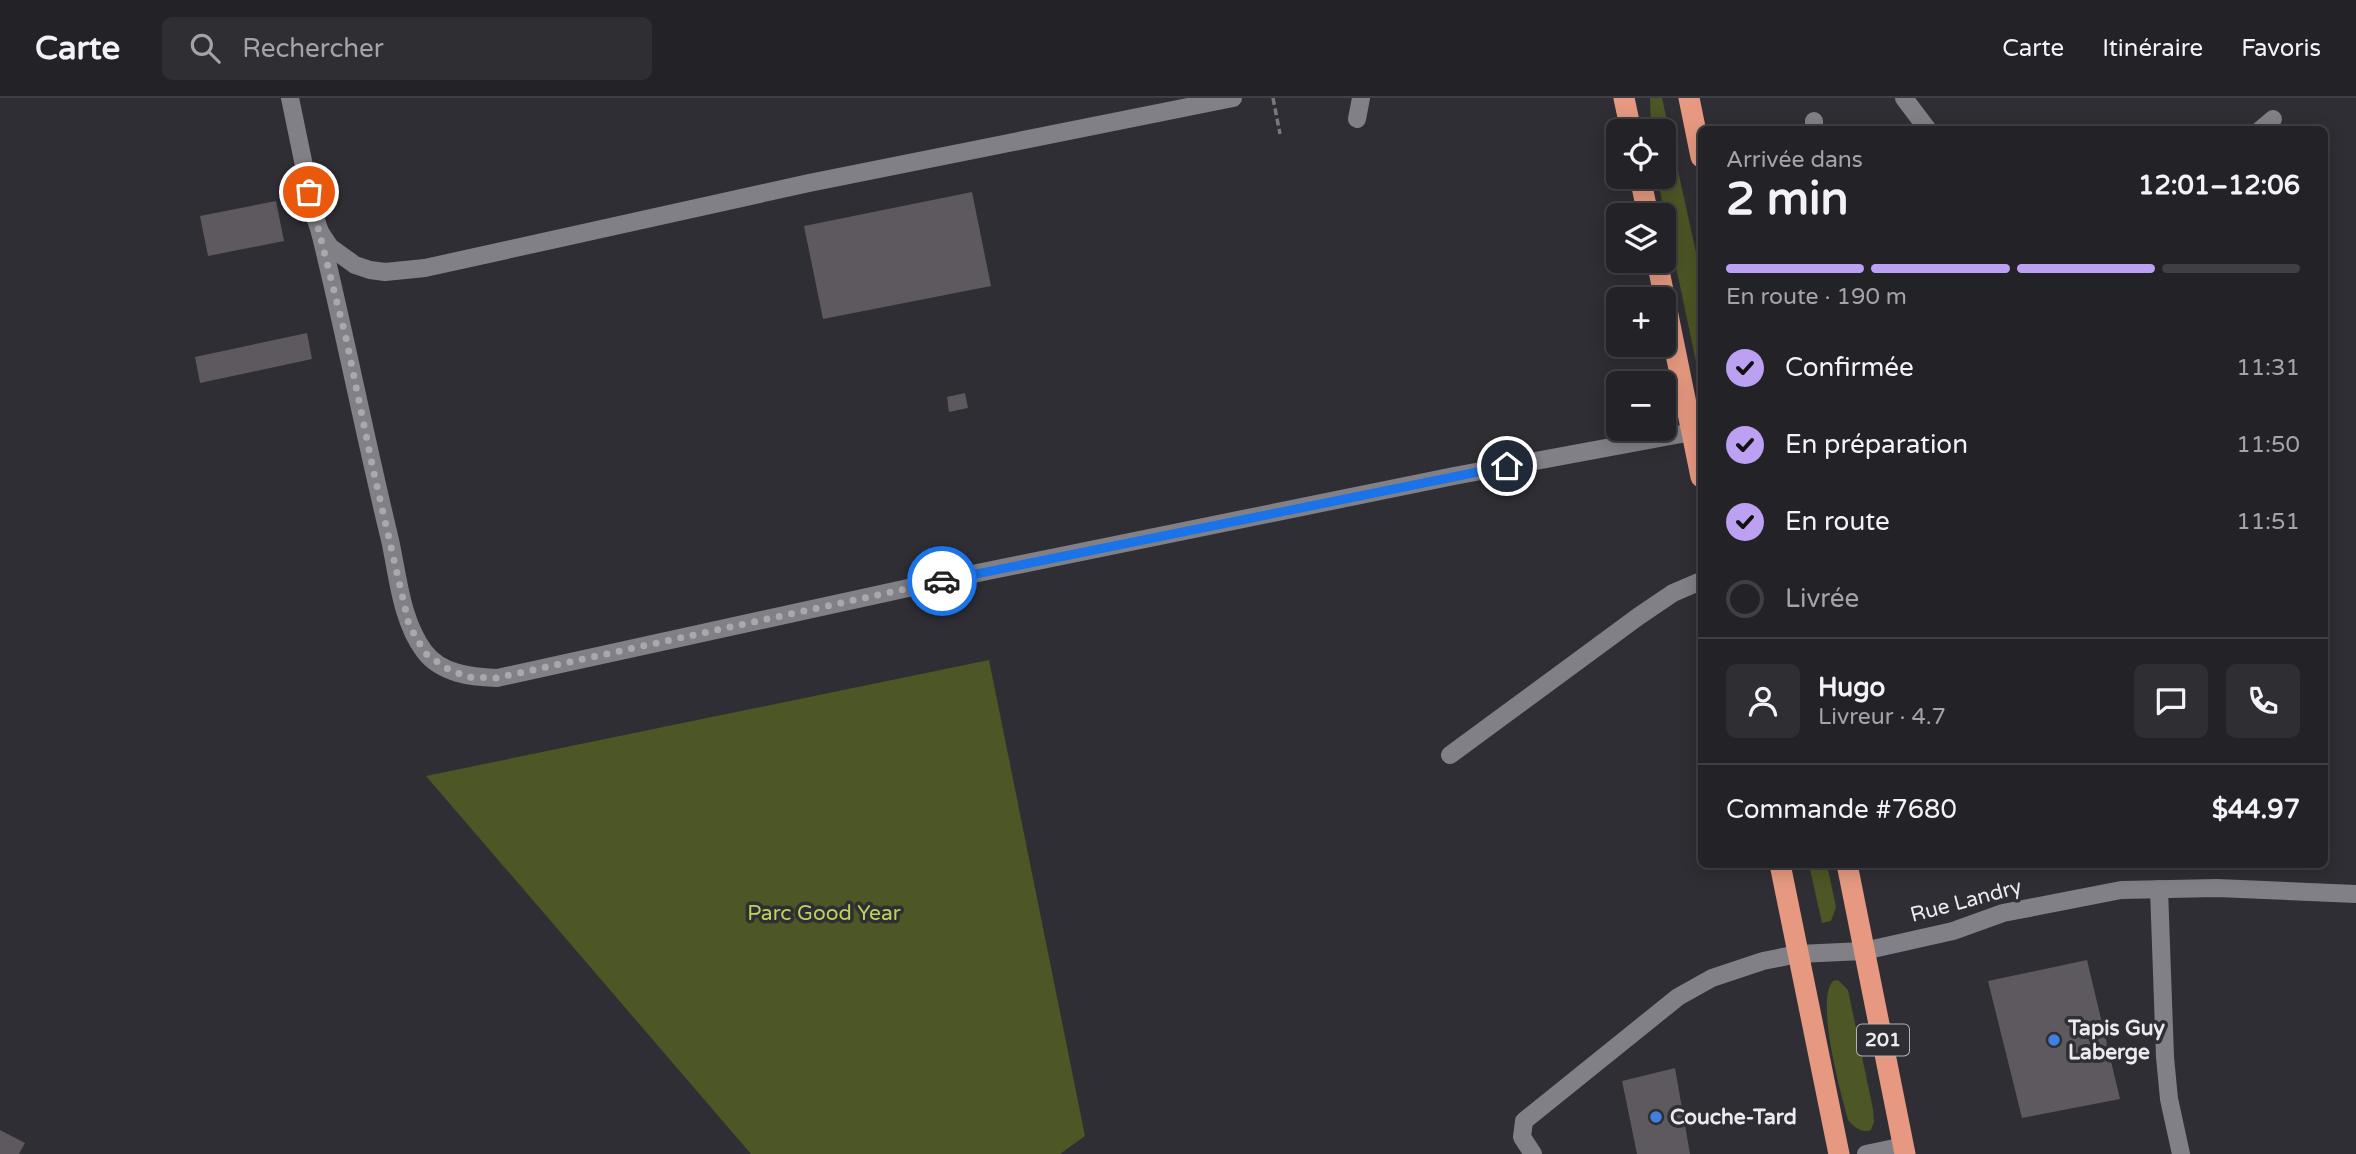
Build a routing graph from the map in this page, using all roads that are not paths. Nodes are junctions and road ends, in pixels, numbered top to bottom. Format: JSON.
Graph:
{"nodes":[{"id":1,"x":290,"y":98,"type":"edge"},
{"id":2,"x":1233,"y":98,"type":"edge"},
{"id":3,"x":1361,"y":98,"type":"edge"},
{"id":4,"x":1624,"y":98,"type":"edge"},
{"id":5,"x":1689,"y":98,"type":"edge"},
{"id":6,"x":1904,"y":98,"type":"edge"},
{"id":7,"x":1171,"y":104,"type":"edge"},
{"id":8,"x":1357,"y":119,"type":"dead end"},
{"id":9,"x":1628,"y":119,"type":"edge"},
{"id":10,"x":1925,"y":126,"type":"edge"},
{"id":11,"x":1698,"y":142,"type":"edge"},
{"id":12,"x":320,"y":232,"type":"junction"},
{"id":13,"x":1659,"y":273,"type":"edge"},
{"id":14,"x":1692,"y":432,"type":"junction"},
{"id":15,"x":1698,"y":462,"type":"edge"},
{"id":16,"x":1698,"y":582,"type":"edge"},
{"id":17,"x":1450,"y":755,"type":"dead end"},
{"id":18,"x":1781,"y":868,"type":"edge"},
{"id":19,"x":1848,"y":868,"type":"edge"},
{"id":20,"x":2159,"y":889,"type":"junction"},
{"id":21,"x":2356,"y":894,"type":"edge"},
{"id":22,"x":1864,"y":951,"type":"junction"},
{"id":23,"x":1798,"y":954,"type":"junction"},
{"id":24,"x":1904,"y":1150,"type":"edge"},
{"id":25,"x":1533,"y":1154,"type":"edge"},
{"id":26,"x":1839,"y":1154,"type":"edge"},
{"id":27,"x":1866,"y":1154,"type":"edge"},
{"id":28,"x":2180,"y":1154,"type":"edge"}],
"edges":[{"from":1,"to":12,"type":"street"},
{"from":2,"to":7,"type":"street"},
{"from":3,"to":8,"type":"street"},
{"from":4,"to":9,"type":"highway"},
{"from":5,"to":11,"type":"highway"},
{"from":6,"to":10,"type":"street"},
{"from":7,"to":12,"type":"street"},
{"from":12,"to":14,"type":"street"},
{"from":13,"to":14,"type":"highway"},
{"from":14,"to":15,"type":"highway"},
{"from":16,"to":17,"type":"street"},
{"from":18,"to":23,"type":"highway"},
{"from":19,"to":22,"type":"highway","number":"201"},
{"from":20,"to":21,"type":"street","name":"Rue Landry"},
{"from":20,"to":22,"type":"street","name":"Rue Landry"},
{"from":20,"to":28,"type":"street"},
{"from":22,"to":23,"type":"street","name":"Rue Landry"},
{"from":22,"to":24,"type":"highway","number":"201"},
{"from":23,"to":25,"type":"street","name":"Rue Landry"},
{"from":23,"to":26,"type":"highway"},
{"from":24,"to":27,"type":"street"}]}
